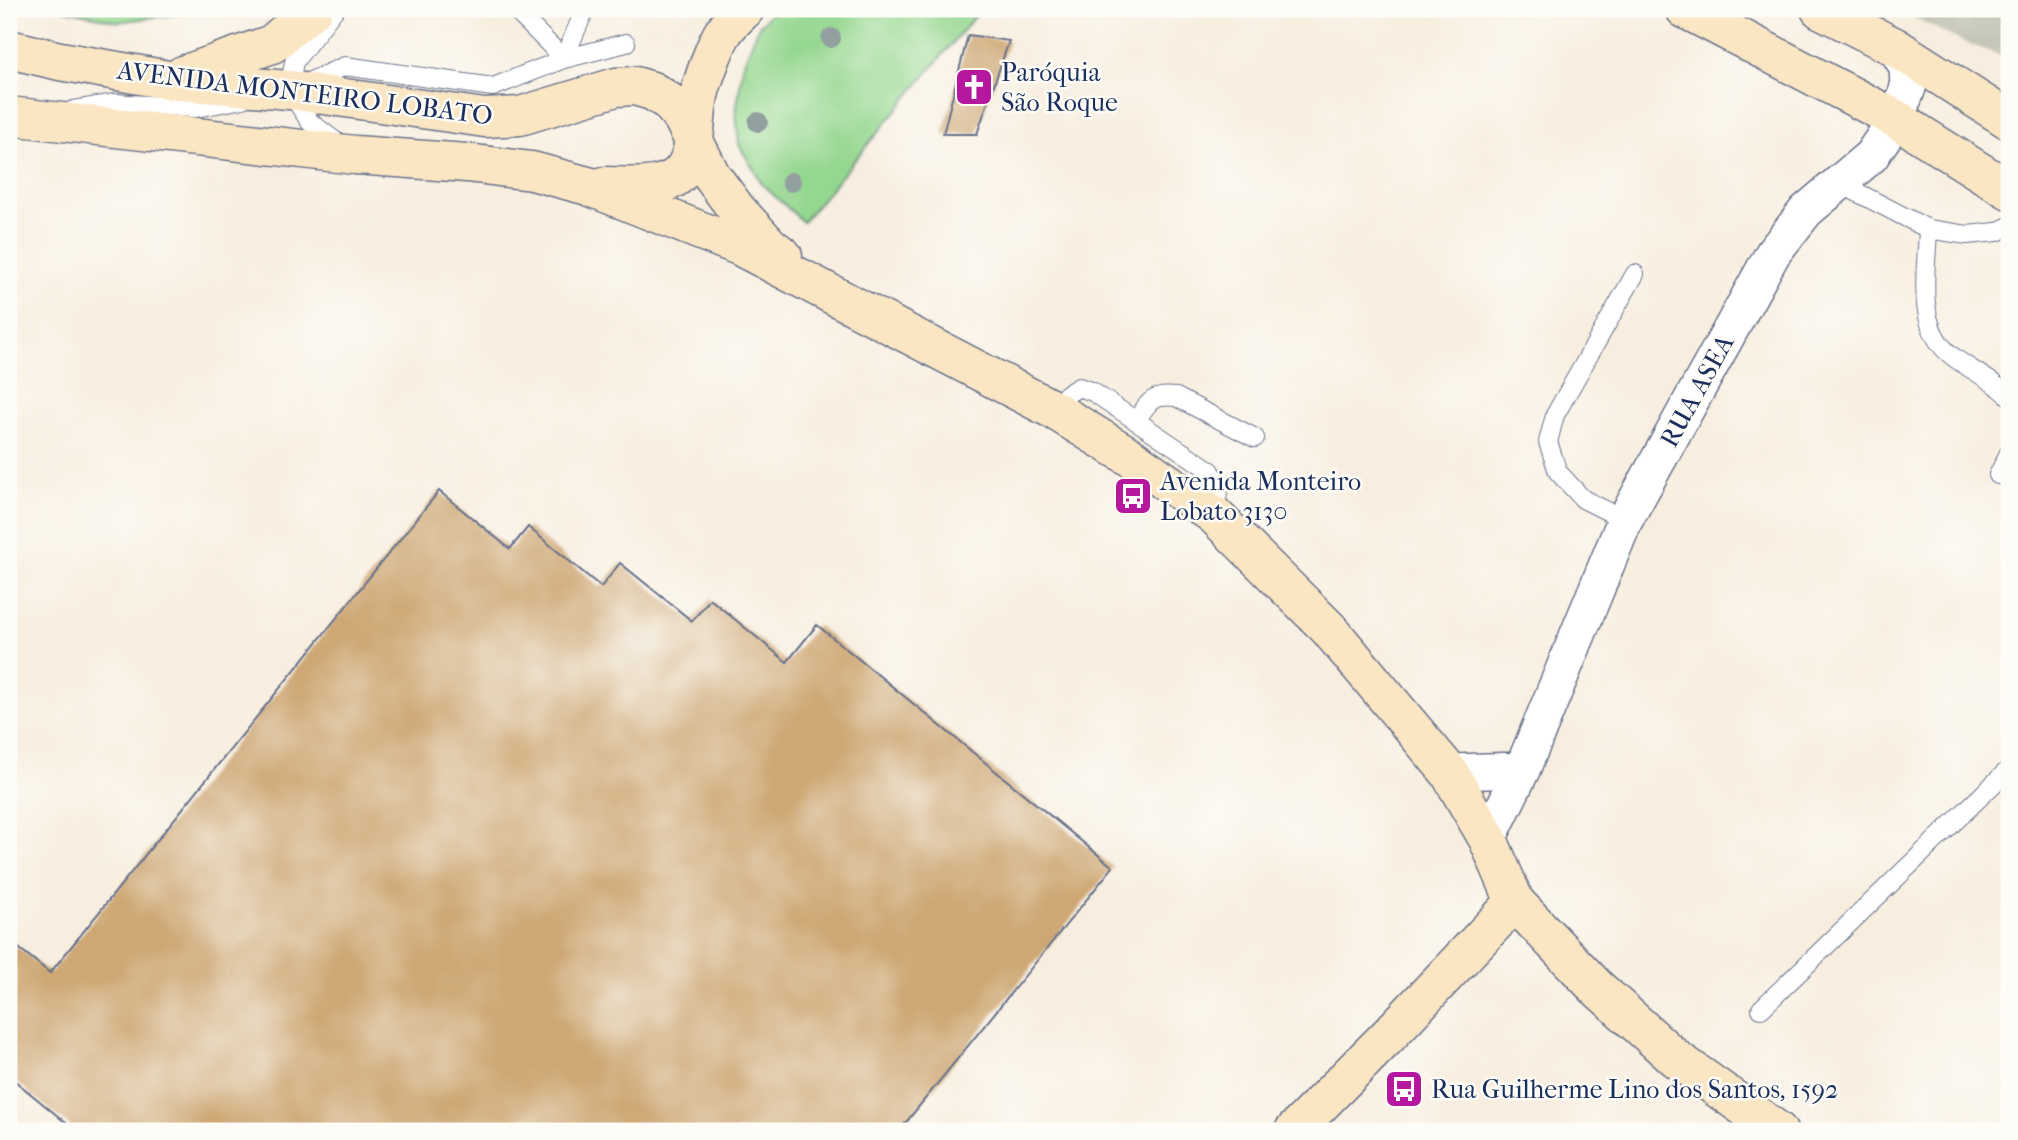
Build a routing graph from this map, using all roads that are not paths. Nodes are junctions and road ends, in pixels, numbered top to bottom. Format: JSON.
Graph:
{"nodes":[{"id":1,"x":313,"y":9,"type":"edge"},
{"id":2,"x":335,"y":9,"type":"edge"},
{"id":3,"x":514,"y":9,"type":"edge"},
{"id":4,"x":585,"y":9,"type":"edge"},
{"id":5,"x":744,"y":9,"type":"edge"},
{"id":6,"x":1685,"y":9,"type":"edge"},
{"id":7,"x":1820,"y":9,"type":"edge"},
{"id":8,"x":626,"y":43,"type":"dead end"},
{"id":9,"x":1895,"y":47,"type":"junction"},
{"id":10,"x":9,"y":49,"type":"edge"},
{"id":11,"x":564,"y":59,"type":"junction"},
{"id":12,"x":169,"y":80,"type":"junction"},
{"id":13,"x":289,"y":90,"type":"junction"},
{"id":14,"x":15,"y":117,"type":"edge"},
{"id":15,"x":1896,"y":119,"type":"junction"},
{"id":16,"x":2009,"y":120,"type":"edge"},
{"id":17,"x":693,"y":138,"type":"junction"},
{"id":18,"x":355,"y":155,"type":"junction"},
{"id":19,"x":1839,"y":183,"type":"junction"},
{"id":20,"x":588,"y":186,"type":"junction"},
{"id":21,"x":2009,"y":190,"type":"edge"},
{"id":22,"x":2009,"y":226,"type":"edge"},
{"id":23,"x":1928,"y":229,"type":"junction"},
{"id":24,"x":1635,"y":274,"type":"dead end"},
{"id":25,"x":838,"y":296,"type":"junction"},
{"id":26,"x":2009,"y":396,"type":"edge"},
{"id":27,"x":1054,"y":410,"type":"junction"},
{"id":28,"x":1136,"y":421,"type":"junction"},
{"id":29,"x":1255,"y":438,"type":"dead end"},
{"id":30,"x":2009,"y":453,"type":"edge"},
{"id":31,"x":1998,"y":475,"type":"dead end"},
{"id":32,"x":1214,"y":515,"type":"junction"},
{"id":33,"x":1625,"y":520,"type":"junction"},
{"id":34,"x":2009,"y":769,"type":"edge"},
{"id":35,"x":1522,"y":770,"type":"junction"},
{"id":36,"x":1449,"y":772,"type":"junction"},
{"id":37,"x":1488,"y":839,"type":"junction"},
{"id":38,"x":1515,"y":902,"type":"junction"},
{"id":39,"x":1761,"y":1009,"type":"dead end"},
{"id":40,"x":1294,"y":1131,"type":"edge"},
{"id":41,"x":1778,"y":1131,"type":"edge"}],
"edges":[{"from":1,"to":12,"type":"main road"},
{"from":2,"to":13,"type":"lane"},
{"from":3,"to":11,"type":"lane"},
{"from":4,"to":11,"type":"lane"},
{"from":5,"to":17,"type":"main road"},
{"from":6,"to":15,"type":"main road"},
{"from":7,"to":9,"type":"main road"},
{"from":8,"to":11,"type":"lane"},
{"from":9,"to":15,"type":"street","name":"RUA ASEA"},
{"from":9,"to":16,"type":"main road"},
{"from":10,"to":12,"type":"main road","name":"AVENIDA MONTEIRO LOBATO"},
{"from":11,"to":13,"type":"lane"},
{"from":12,"to":13,"type":"main road","name":"AVENIDA MONTEIRO LOBATO"},
{"from":13,"to":14,"type":"lane"},
{"from":13,"to":17,"type":"main road","name":"AVENIDA MONTEIRO LOBATO"},
{"from":13,"to":18,"type":"lane"},
{"from":14,"to":18,"type":"main road","name":"AVENIDA MONTEIRO LOBATO"},
{"from":15,"to":19,"type":"street","name":"RUA ASEA"},
{"from":15,"to":21,"type":"main road"},
{"from":17,"to":20,"type":"main road"},
{"from":17,"to":25,"type":"main road","name":"AVENIDA MONTEIRO LOBATO"},
{"from":18,"to":20,"type":"main road","name":"AVENIDA MONTEIRO LOBATO"},
{"from":19,"to":23,"type":"lane"},
{"from":19,"to":33,"type":"street","name":"RUA ASEA"},
{"from":20,"to":25,"type":"main road","name":"AVENIDA MONTEIRO LOBATO"},
{"from":22,"to":23,"type":"lane"},
{"from":23,"to":26,"type":"lane"},
{"from":24,"to":33,"type":"lane"},
{"from":25,"to":27,"type":"main road","name":"AVENIDA MONTEIRO LOBATO"},
{"from":27,"to":28,"type":"lane"},
{"from":27,"to":32,"type":"main road","name":"AVENIDA MONTEIRO LOBATO"},
{"from":28,"to":29,"type":"lane"},
{"from":28,"to":32,"type":"lane"},
{"from":30,"to":31,"type":"lane"},
{"from":32,"to":36,"type":"main road","name":"AVENIDA MONTEIRO LOBATO"},
{"from":33,"to":35,"type":"street","name":"RUA ASEA"},
{"from":34,"to":39,"type":"lane"},
{"from":35,"to":36,"type":"street"},
{"from":35,"to":37,"type":"street","name":"RUA ASEA"},
{"from":36,"to":37,"type":"main road","name":"AVENIDA MONTEIRO LOBATO"},
{"from":37,"to":38,"type":"main road","name":"AVENIDA MONTEIRO LOBATO"},
{"from":38,"to":40,"type":"main road"},
{"from":38,"to":41,"type":"main road","name":"AVENIDA MONTEIRO LOBATO"}]}
